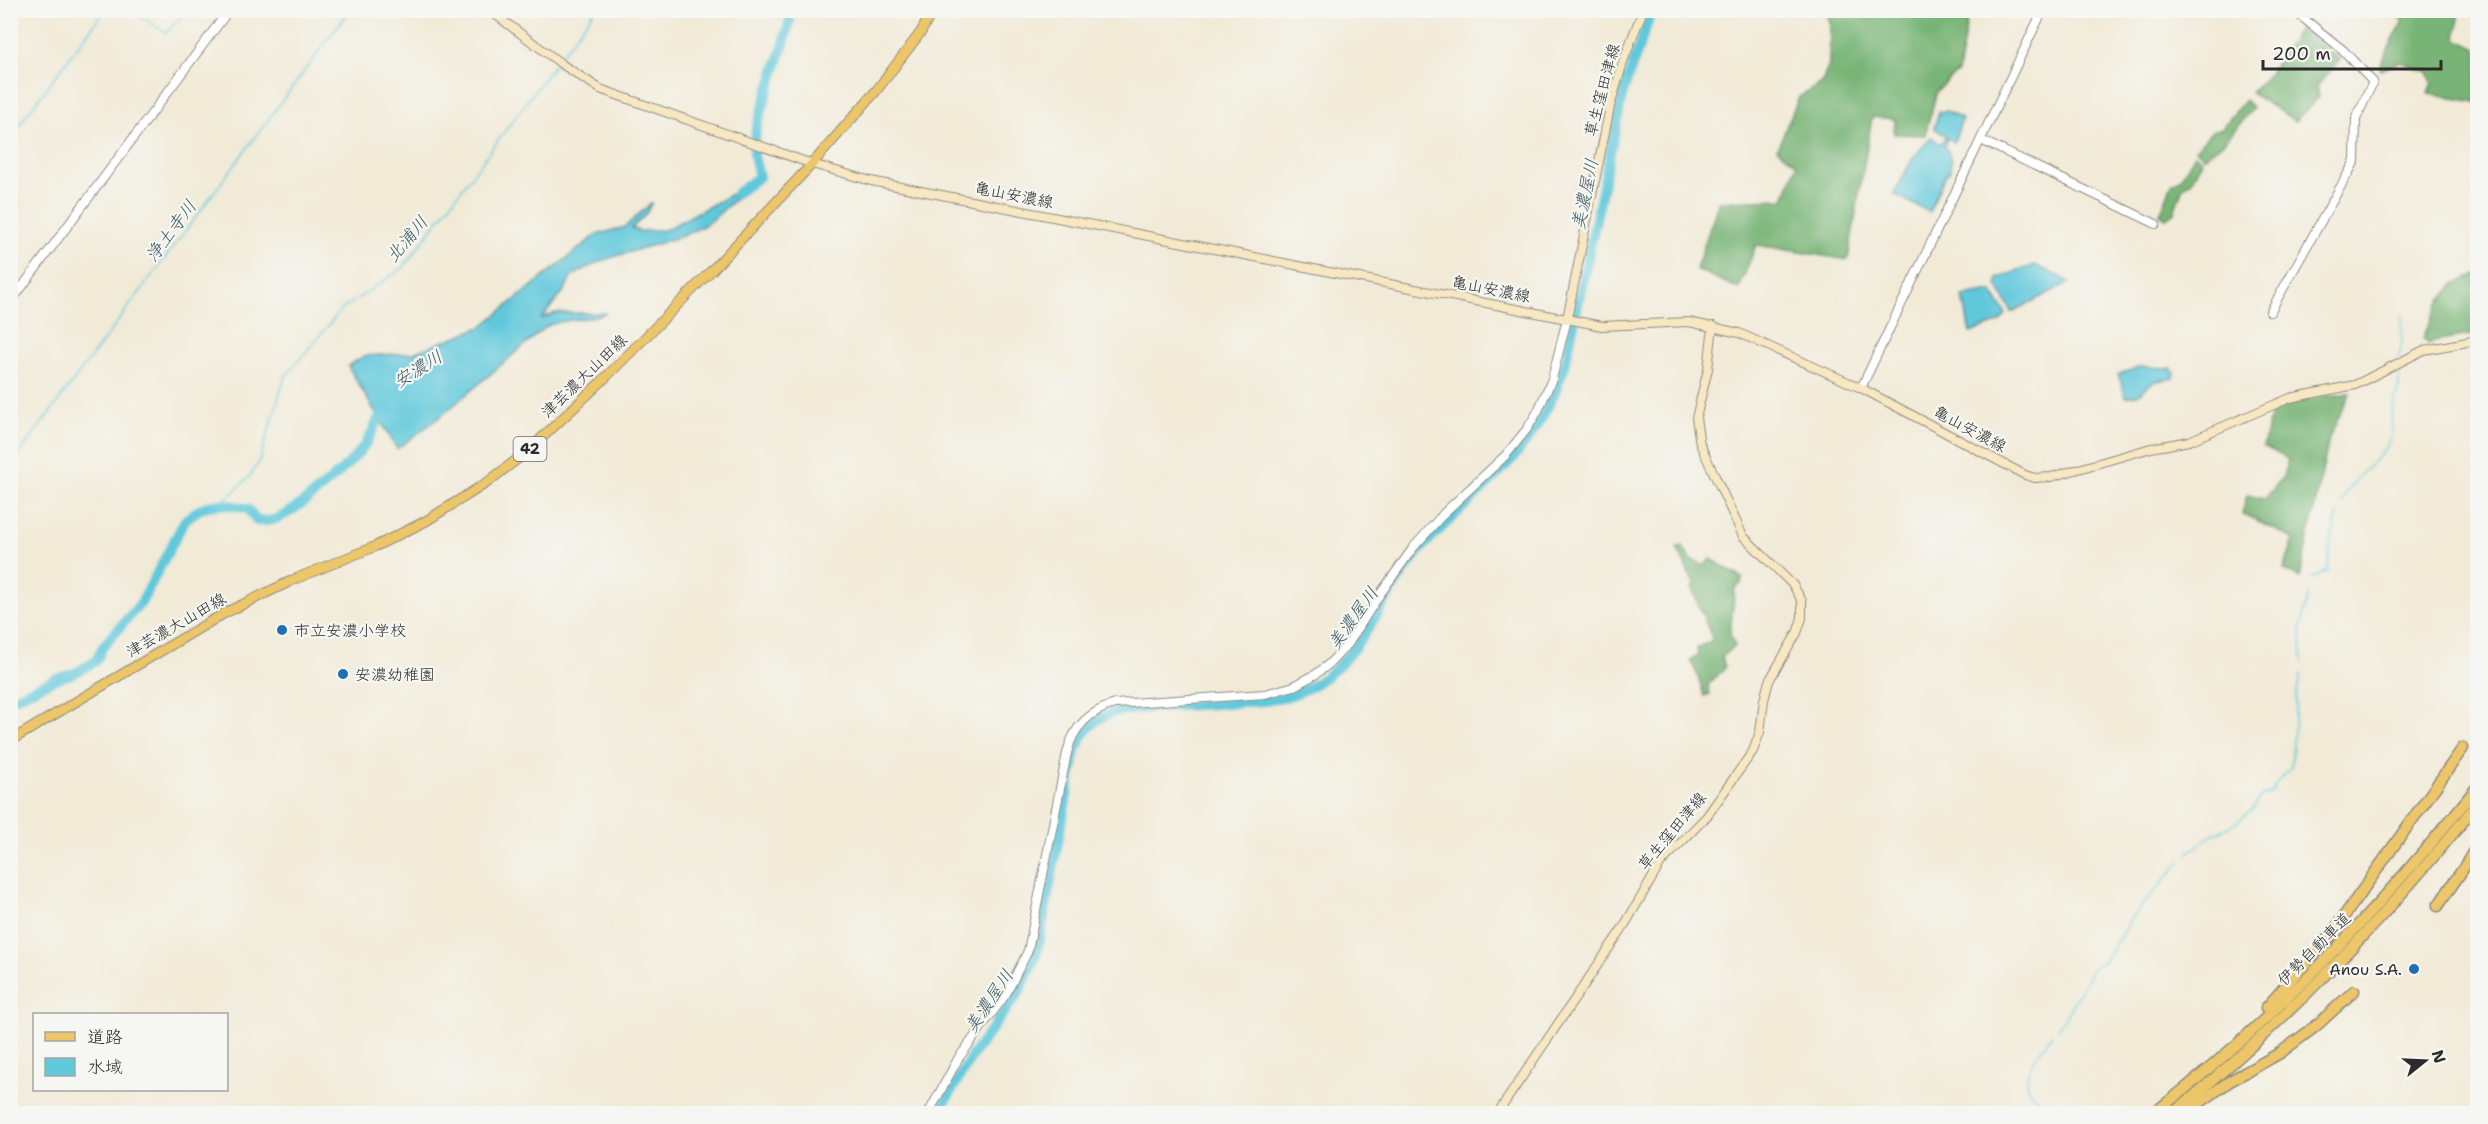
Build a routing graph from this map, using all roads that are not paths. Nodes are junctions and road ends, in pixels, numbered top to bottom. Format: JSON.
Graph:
{"nodes":[{"id":1,"x":229,"y":10,"type":"edge"},
{"id":2,"x":489,"y":10,"type":"edge"},
{"id":3,"x":933,"y":10,"type":"edge"},
{"id":4,"x":1642,"y":10,"type":"edge"},
{"id":5,"x":2043,"y":10,"type":"edge"},
{"id":6,"x":2292,"y":10,"type":"edge"},
{"id":7,"x":1981,"y":140,"type":"junction"},
{"id":8,"x":812,"y":164,"type":"junction"},
{"id":9,"x":2156,"y":224,"type":"dead end"},
{"id":10,"x":10,"y":303,"type":"edge"},
{"id":11,"x":2270,"y":312,"type":"dead end"},
{"id":12,"x":1569,"y":320,"type":"junction"},
{"id":13,"x":1713,"y":326,"type":"junction"},
{"id":14,"x":2478,"y":340,"type":"edge"},
{"id":15,"x":1861,"y":388,"type":"junction"},
{"id":16,"x":10,"y":741,"type":"edge"},
{"id":17,"x":2463,"y":748,"type":"dead end"},
{"id":18,"x":2478,"y":786,"type":"edge"},
{"id":19,"x":2478,"y":803,"type":"edge"},
{"id":20,"x":2478,"y":844,"type":"edge"},
{"id":21,"x":2438,"y":906,"type":"dead end"},
{"id":22,"x":2354,"y":991,"type":"dead end"},
{"id":23,"x":2214,"y":1063,"type":"junction"},
{"id":24,"x":928,"y":1113,"type":"edge"},
{"id":25,"x":1497,"y":1113,"type":"edge"},
{"id":26,"x":2153,"y":1113,"type":"edge"},
{"id":27,"x":2172,"y":1113,"type":"edge"},
{"id":28,"x":2184,"y":1113,"type":"edge"}],
"edges":[{"from":1,"to":10,"type":"street"},
{"from":2,"to":8,"type":"main road","name":"亀山安濃線"},
{"from":3,"to":8,"type":"main road","name":"津芸濃大山田線","number":"42"},
{"from":4,"to":12,"type":"main road","name":"草生窪田津線"},
{"from":5,"to":7,"type":"street"},
{"from":6,"to":11,"type":"street"},
{"from":7,"to":9,"type":"street"},
{"from":7,"to":15,"type":"street"},
{"from":8,"to":12,"type":"main road","name":"亀山安濃線"},
{"from":8,"to":16,"type":"main road","name":"津芸濃大山田線","number":"42"},
{"from":12,"to":13,"type":"main road","name":"亀山安濃線"},
{"from":12,"to":24,"type":"street"},
{"from":13,"to":15,"type":"main road","name":"亀山安濃線"},
{"from":13,"to":25,"type":"main road","name":"草生窪田津線"},
{"from":14,"to":15,"type":"main road","name":"亀山安濃線"},
{"from":17,"to":23,"type":"highway"},
{"from":18,"to":23,"type":"highway","name":"伊勢自動車道"},
{"from":19,"to":27,"type":"highway","name":"伊勢自動車道"},
{"from":20,"to":21,"type":"highway"},
{"from":22,"to":28,"type":"highway"},
{"from":23,"to":26,"type":"highway","name":"伊勢自動車道"}]}
